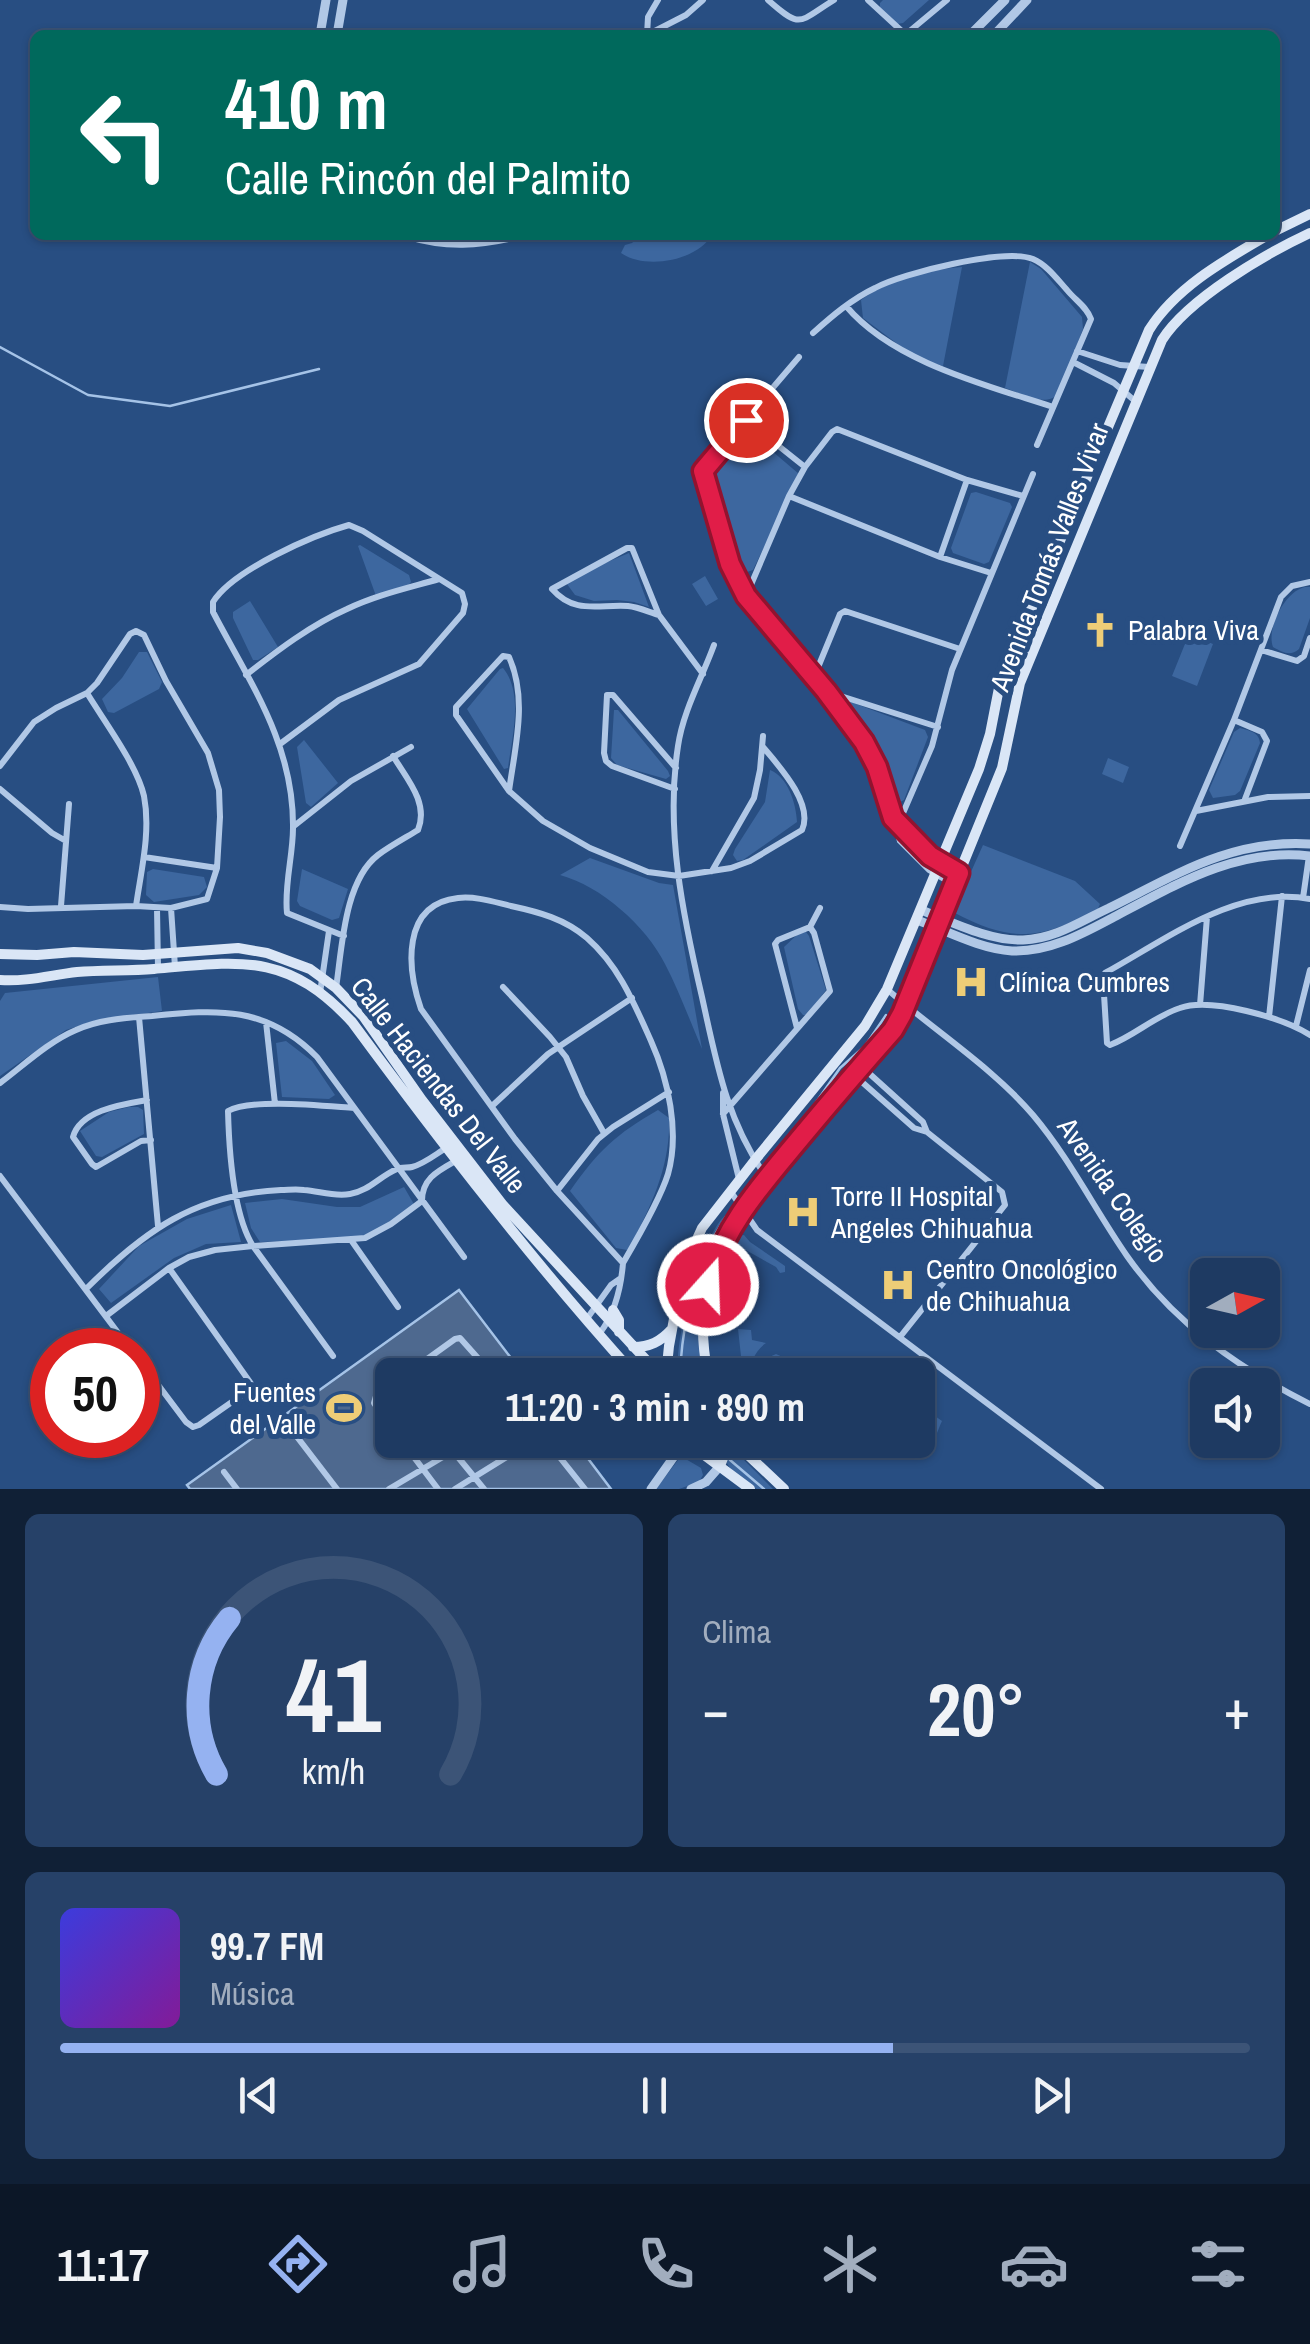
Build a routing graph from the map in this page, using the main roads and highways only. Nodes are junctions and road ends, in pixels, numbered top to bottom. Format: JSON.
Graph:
{"nodes":[{"id":1,"x":1310,"y":214,"type":"edge"},
{"id":2,"x":1280,"y":229,"type":"edge"},
{"id":3,"x":1310,"y":233,"type":"edge"},
{"id":4,"x":1260,"y":240,"type":"edge"},
{"id":5,"x":0,"y":954,"type":"edge"},
{"id":6,"x":3,"y":982,"type":"edge"},
{"id":7,"x":450,"y":1146,"type":"junction"},
{"id":8,"x":460,"y":1159,"type":"junction"},
{"id":9,"x":672,"y":1328,"type":"junction"},
{"id":10,"x":619,"y":1332,"type":"junction"},
{"id":11,"x":610,"y":1347,"type":"junction"},
{"id":12,"x":633,"y":1347,"type":"junction"},
{"id":13,"x":620,"y":1358,"type":"edge"},
{"id":14,"x":645,"y":1358,"type":"edge"},
{"id":15,"x":666,"y":1358,"type":"edge"},
{"id":16,"x":705,"y":1358,"type":"edge"},
{"id":17,"x":708,"y":1458,"type":"edge"},
{"id":18,"x":723,"y":1458,"type":"edge"},
{"id":19,"x":751,"y":1458,"type":"edge"},
{"id":20,"x":720,"y":1466,"type":"junction"},
{"id":21,"x":750,"y":1489,"type":"edge"},
{"id":22,"x":784,"y":1489,"type":"edge"}],
"edges":[{"from":1,"to":2,"type":"main road"},
{"from":3,"to":16,"type":"main road","name":"Avenida Tomás Valles Vivar"},
{"from":4,"to":9,"type":"main road","name":"Avenida Tomás Valles Vivar"},
{"from":5,"to":7,"type":"main road","name":"Calle Haciendas Del Valle"},
{"from":6,"to":7,"type":"main road","name":"Calle Haciendas Del Valle"},
{"from":7,"to":8,"type":"main road","name":"Calle Haciendas Del Valle"},
{"from":8,"to":10,"type":"main road","name":"Calle Haciendas Del Valle"},
{"from":8,"to":11,"type":"main road","name":"Calle Haciendas Del Valle"},
{"from":9,"to":12,"type":"main road"},
{"from":9,"to":15,"type":"main road","name":"Avenida Tomás Valles Vivar"},
{"from":10,"to":11,"type":"main road"},
{"from":10,"to":12,"type":"main road","name":"Calle Haciendas Del Valle"},
{"from":11,"to":13,"type":"main road","name":"Calle Haciendas Del Valle"},
{"from":12,"to":14,"type":"main road","name":"Calle Haciendas Del Valle"},
{"from":17,"to":20,"type":"main road"},
{"from":18,"to":20,"type":"main road"},
{"from":19,"to":22,"type":"main road"},
{"from":20,"to":21,"type":"main road"}]}
